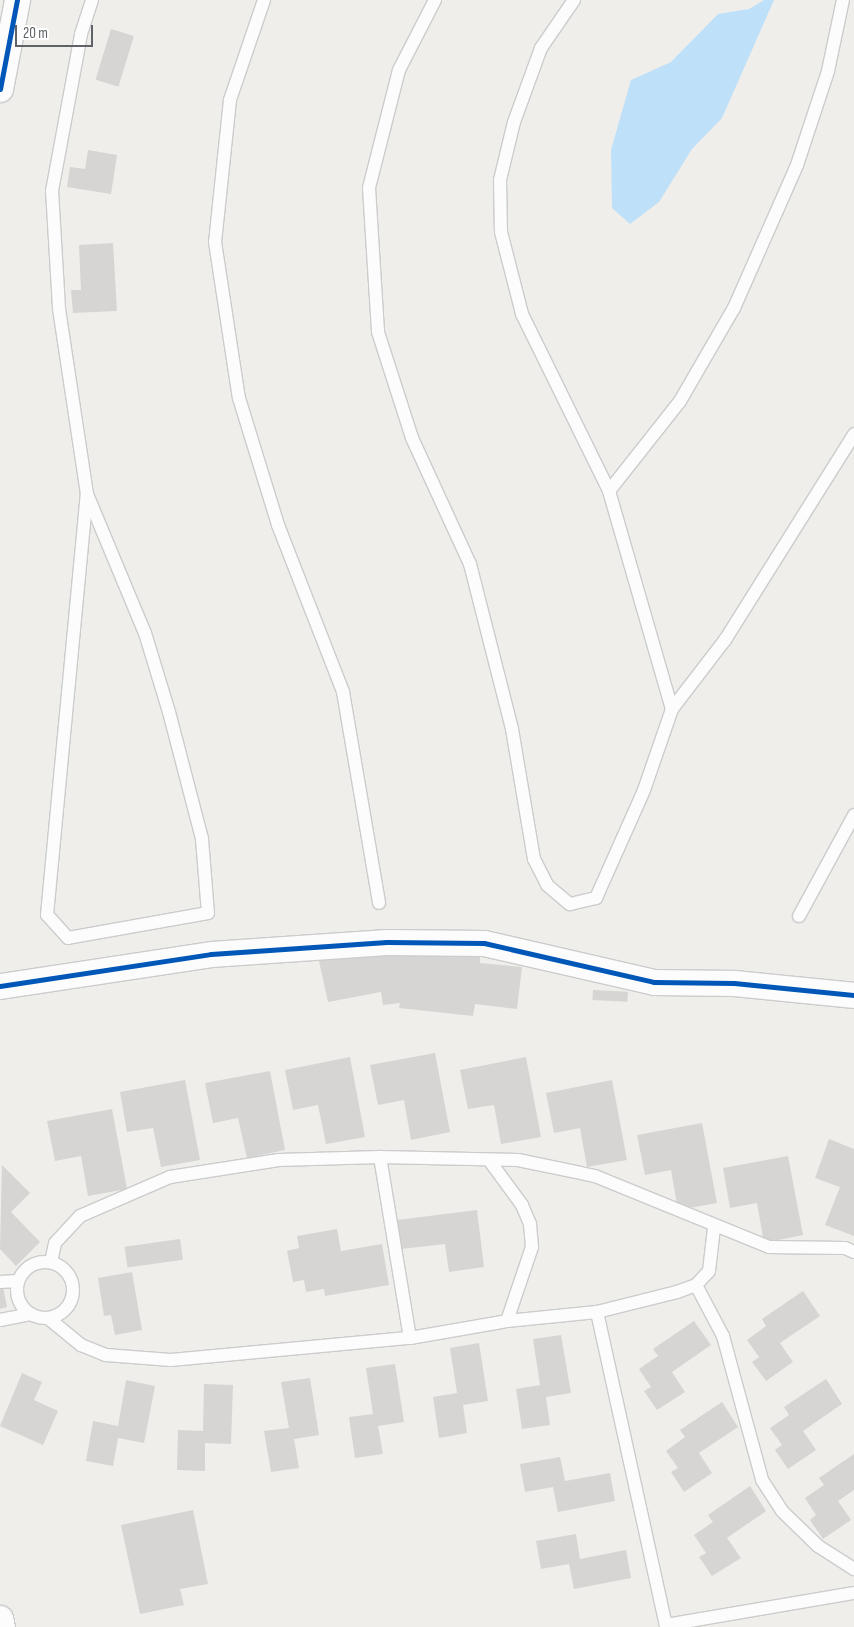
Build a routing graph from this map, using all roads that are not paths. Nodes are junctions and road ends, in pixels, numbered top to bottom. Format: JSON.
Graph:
{"nodes":[{"id":1,"x":17,"y":0,"type":"edge"},
{"id":2,"x":92,"y":0,"type":"edge"},
{"id":3,"x":264,"y":0,"type":"edge"},
{"id":4,"x":435,"y":0,"type":"edge"},
{"id":5,"x":574,"y":0,"type":"edge"},
{"id":6,"x":843,"y":0,"type":"edge"},
{"id":7,"x":0,"y":89,"type":"edge"},
{"id":8,"x":854,"y":434,"type":"edge"},
{"id":9,"x":609,"y":491,"type":"junction"},
{"id":10,"x":87,"y":494,"type":"junction"},
{"id":11,"x":672,"y":709,"type":"junction"},
{"id":12,"x":854,"y":815,"type":"edge"},
{"id":13,"x":380,"y":903,"type":"dead end"},
{"id":14,"x":799,"y":916,"type":"dead end"},
{"id":15,"x":0,"y":986,"type":"edge"},
{"id":16,"x":854,"y":995,"type":"edge"},
{"id":17,"x":380,"y":1157,"type":"junction"},
{"id":18,"x":489,"y":1160,"type":"junction"},
{"id":19,"x":714,"y":1228,"type":"junction"},
{"id":20,"x":854,"y":1252,"type":"edge"},
{"id":21,"x":51,"y":1262,"type":"junction"},
{"id":22,"x":18,"y":1281,"type":"junction"},
{"id":23,"x":0,"y":1282,"type":"edge"},
{"id":24,"x":696,"y":1285,"type":"junction"},
{"id":25,"x":597,"y":1312,"type":"junction"},
{"id":26,"x":30,"y":1314,"type":"junction"},
{"id":27,"x":48,"y":1318,"type":"junction"},
{"id":28,"x":0,"y":1320,"type":"edge"},
{"id":29,"x":507,"y":1321,"type":"junction"},
{"id":30,"x":410,"y":1338,"type":"junction"},
{"id":31,"x":854,"y":1569,"type":"edge"},
{"id":32,"x":854,"y":1593,"type":"edge"},
{"id":33,"x":0,"y":1618,"type":"edge"},
{"id":34,"x":2,"y":1627,"type":"edge"}],
"edges":[{"from":1,"to":7,"type":"street"},
{"from":2,"to":10,"type":"lane"},
{"from":3,"to":13,"type":"lane"},
{"from":4,"to":11,"type":"lane"},
{"from":5,"to":9,"type":"lane"},
{"from":6,"to":9,"type":"lane"},
{"from":8,"to":11,"type":"lane"},
{"from":9,"to":11,"type":"lane"},
{"from":10,"to":10,"type":"lane"},
{"from":12,"to":14,"type":"lane"},
{"from":15,"to":16,"type":"street"},
{"from":17,"to":18,"type":"lane"},
{"from":17,"to":21,"type":"lane"},
{"from":17,"to":30,"type":"lane"},
{"from":18,"to":19,"type":"lane"},
{"from":18,"to":29,"type":"lane"},
{"from":19,"to":20,"type":"lane"},
{"from":19,"to":24,"type":"lane"},
{"from":21,"to":22,"type":"lane"},
{"from":21,"to":27,"type":"lane"},
{"from":22,"to":23,"type":"lane"},
{"from":22,"to":26,"type":"lane"},
{"from":24,"to":25,"type":"lane"},
{"from":24,"to":31,"type":"lane"},
{"from":25,"to":29,"type":"lane"},
{"from":25,"to":32,"type":"lane"},
{"from":26,"to":27,"type":"lane"},
{"from":26,"to":28,"type":"lane"},
{"from":27,"to":30,"type":"lane"},
{"from":29,"to":30,"type":"lane"},
{"from":33,"to":34,"type":"street"}]}
